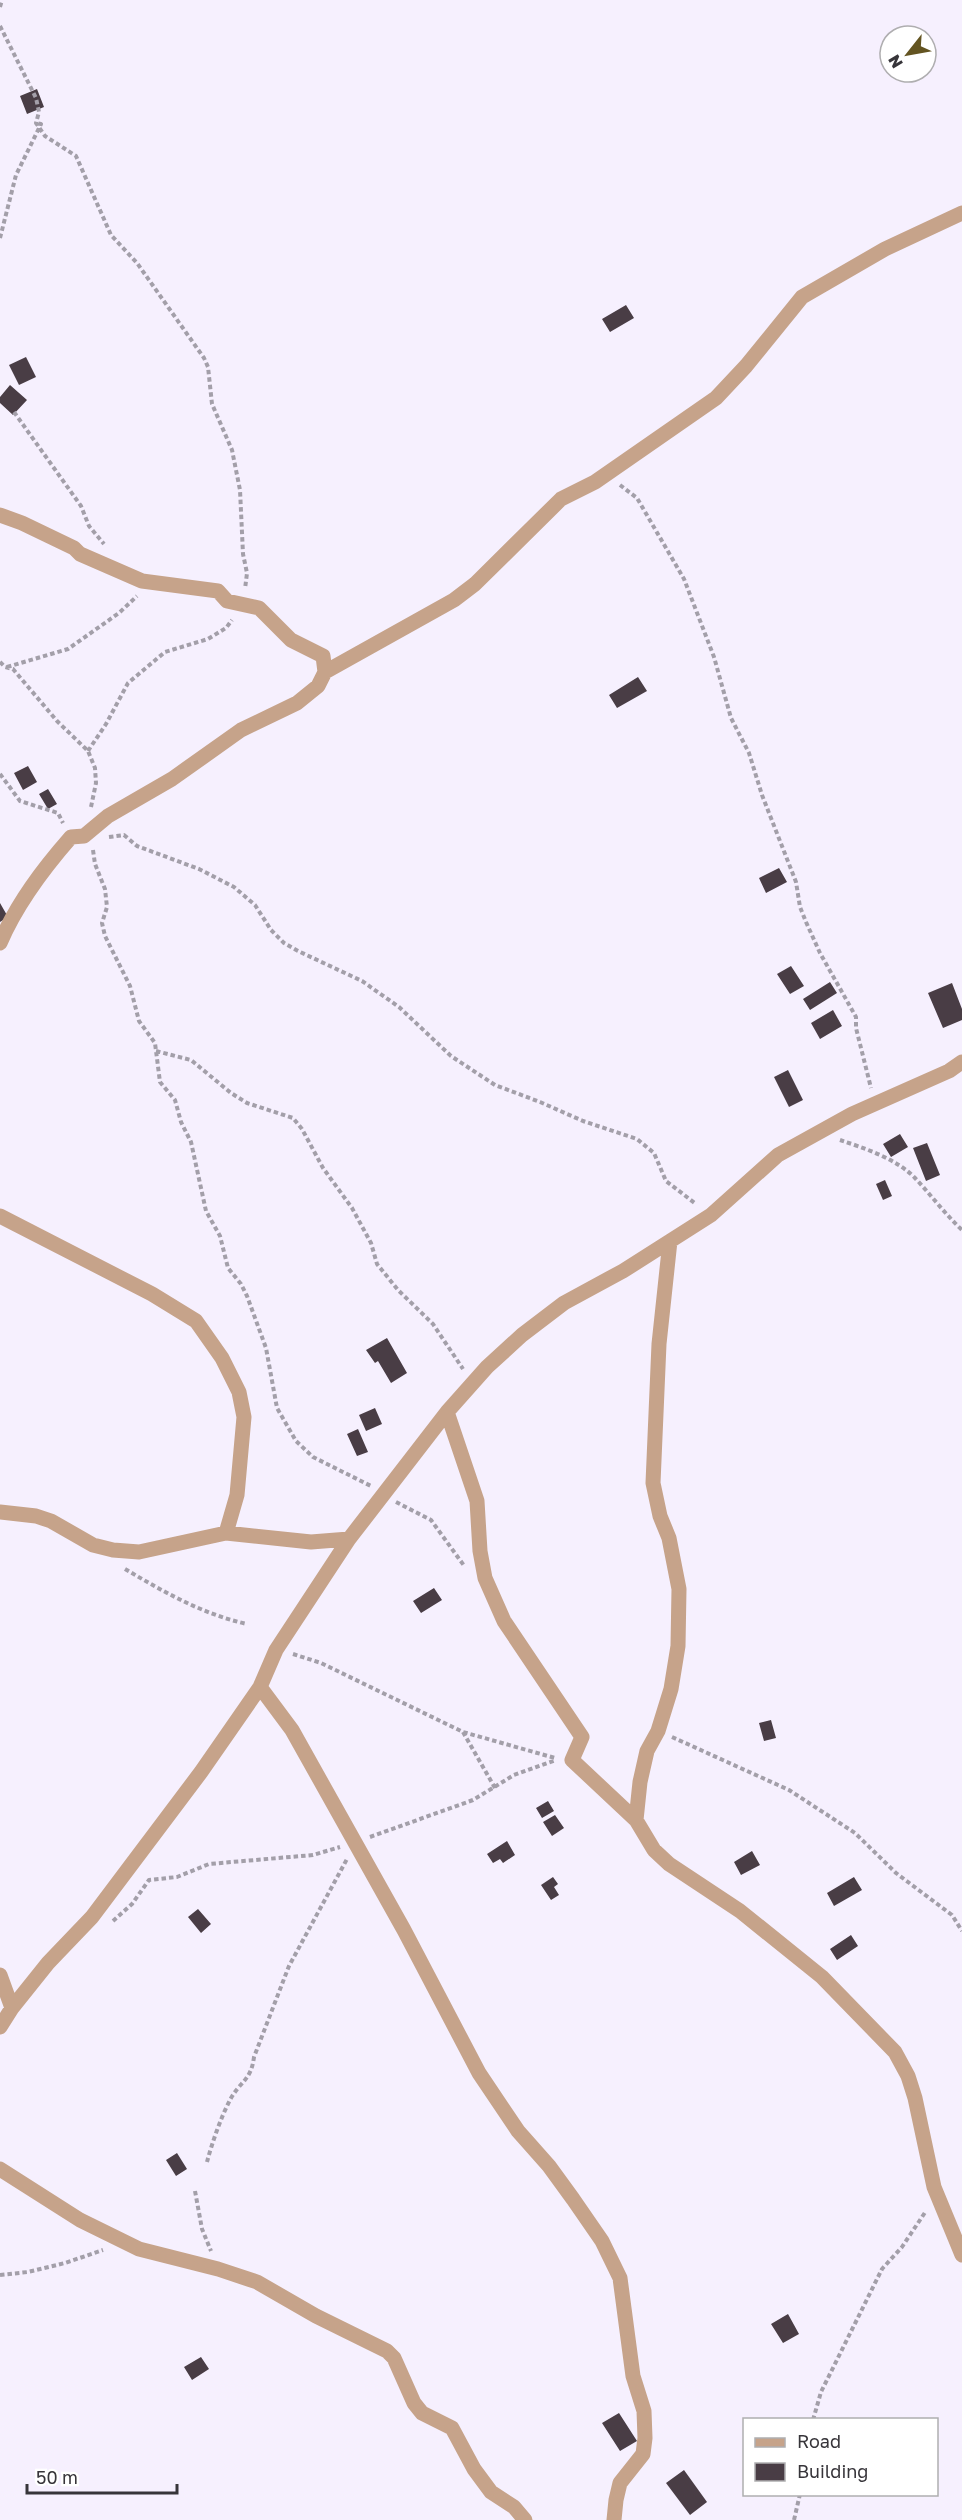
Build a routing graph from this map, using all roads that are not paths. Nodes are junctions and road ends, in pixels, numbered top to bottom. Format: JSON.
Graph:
{"nodes":[{"id":1,"x":962,"y":213,"type":"edge"},
{"id":2,"x":0,"y":515,"type":"edge"},
{"id":3,"x":325,"y":672,"type":"junction"},
{"id":4,"x":0,"y":944,"type":"edge"},
{"id":5,"x":962,"y":1062,"type":"edge"},
{"id":6,"x":0,"y":1216,"type":"edge"},
{"id":7,"x":670,"y":1241,"type":"junction"},
{"id":8,"x":447,"y":1412,"type":"junction"},
{"id":9,"x":0,"y":1512,"type":"edge"},
{"id":10,"x":226,"y":1533,"type":"junction"},
{"id":11,"x":349,"y":1539,"type":"junction"},
{"id":12,"x":260,"y":1687,"type":"junction"},
{"id":13,"x":636,"y":1820,"type":"junction"},
{"id":14,"x":0,"y":1975,"type":"edge"},
{"id":15,"x":12,"y":2008,"type":"junction"},
{"id":16,"x":0,"y":2027,"type":"edge"},
{"id":17,"x":0,"y":2169,"type":"edge"},
{"id":18,"x":956,"y":2230,"type":"edge"},
{"id":19,"x":962,"y":2255,"type":"edge"},
{"id":20,"x":525,"y":2520,"type":"edge"},
{"id":21,"x":614,"y":2520,"type":"edge"}],
"edges":[{"from":1,"to":3,"type":"street"},
{"from":2,"to":3,"type":"street"},
{"from":3,"to":4,"type":"street"},
{"from":5,"to":7,"type":"street"},
{"from":6,"to":10,"type":"street"},
{"from":7,"to":8,"type":"street"},
{"from":7,"to":13,"type":"street"},
{"from":8,"to":11,"type":"street"},
{"from":8,"to":13,"type":"street"},
{"from":9,"to":10,"type":"street"},
{"from":10,"to":11,"type":"street"},
{"from":11,"to":12,"type":"street"},
{"from":12,"to":15,"type":"street"},
{"from":12,"to":21,"type":"street"},
{"from":13,"to":18,"type":"street"},
{"from":14,"to":15,"type":"street"},
{"from":15,"to":16,"type":"street"},
{"from":17,"to":20,"type":"street"},
{"from":18,"to":19,"type":"street"}]}
